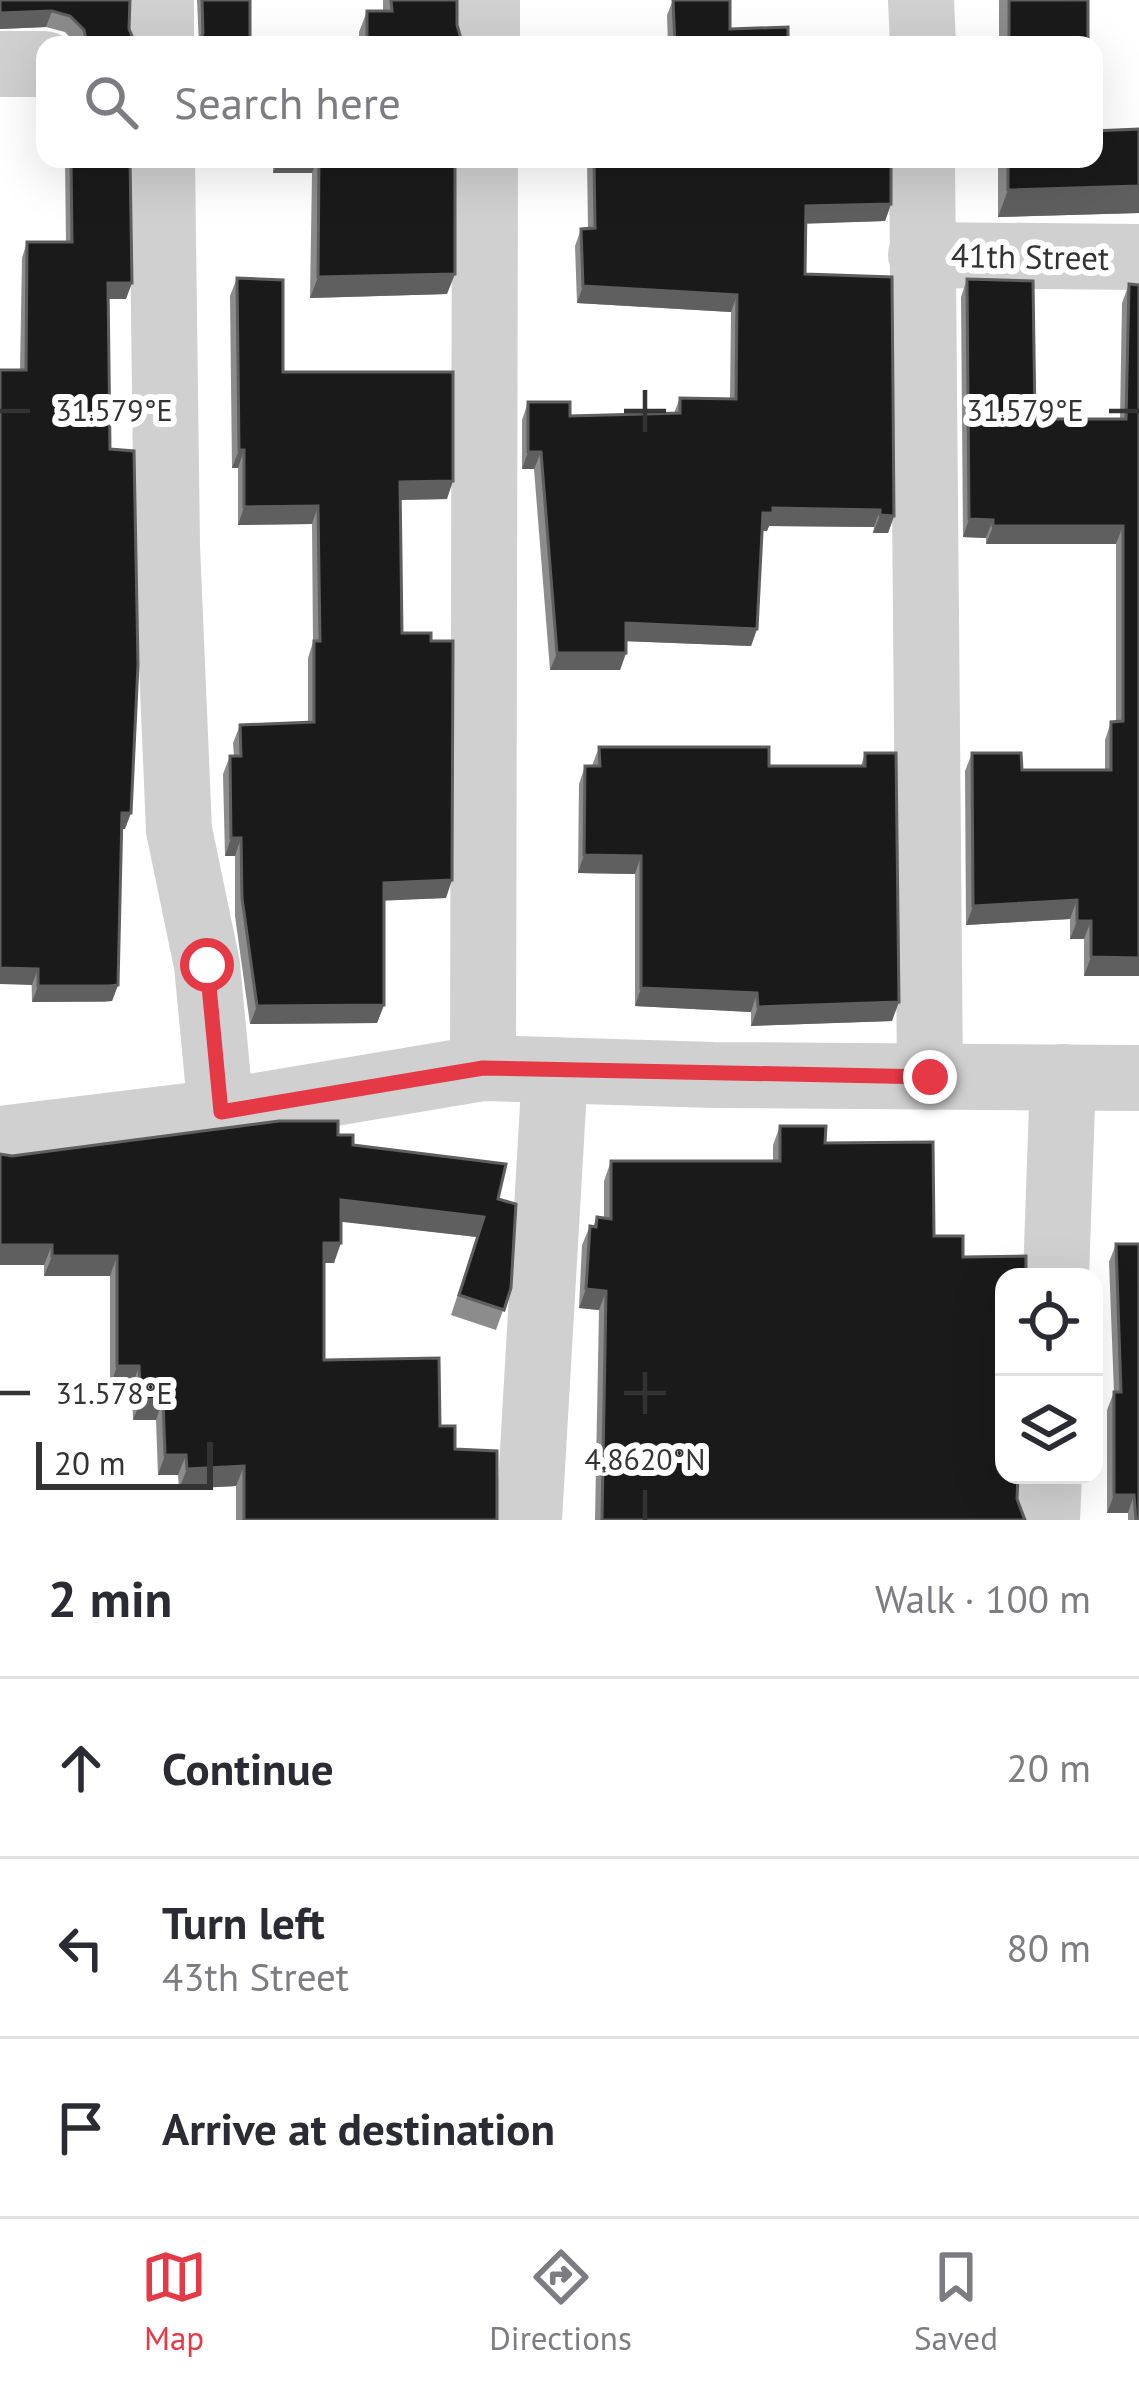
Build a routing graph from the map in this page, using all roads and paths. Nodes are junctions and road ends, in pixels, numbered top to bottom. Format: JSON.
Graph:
{"nodes":[{"id":1,"x":161,"y":0,"type":"edge"},
{"id":2,"x":488,"y":0,"type":"edge"},
{"id":3,"x":921,"y":0,"type":"edge"},
{"id":4,"x":161,"y":36,"type":"edge"},
{"id":5,"x":487,"y":36,"type":"edge"},
{"id":6,"x":923,"y":36,"type":"edge"},
{"id":7,"x":0,"y":64,"type":"edge"},
{"id":8,"x":36,"y":64,"type":"edge"},
{"id":9,"x":162,"y":168,"type":"edge"},
{"id":10,"x":485,"y":168,"type":"edge"},
{"id":11,"x":922,"y":168,"type":"edge"},
{"id":12,"x":921,"y":255,"type":"junction"},
{"id":13,"x":1139,"y":257,"type":"edge"},
{"id":14,"x":483,"y":1068,"type":"junction"},
{"id":15,"x":555,"y":1071,"type":"junction"},
{"id":16,"x":930,"y":1077,"type":"junction"},
{"id":17,"x":1064,"y":1077,"type":"junction"},
{"id":18,"x":1139,"y":1078,"type":"edge"},
{"id":19,"x":221,"y":1112,"type":"junction"},
{"id":20,"x":0,"y":1139,"type":"edge"},
{"id":21,"x":1056,"y":1268,"type":"edge"},
{"id":22,"x":1049,"y":1484,"type":"edge"},
{"id":23,"x":529,"y":1520,"type":"edge"},
{"id":24,"x":1047,"y":1520,"type":"edge"}],
"edges":[{"from":1,"to":4,"type":"street"},
{"from":2,"to":5,"type":"street"},
{"from":3,"to":6,"type":"street"},
{"from":7,"to":8,"type":"street"},
{"from":9,"to":19,"type":"street"},
{"from":10,"to":14,"type":"street"},
{"from":11,"to":12,"type":"street"},
{"from":12,"to":13,"type":"street","name":"41th Street"},
{"from":12,"to":16,"type":"street"},
{"from":14,"to":15,"type":"street"},
{"from":14,"to":19,"type":"street"},
{"from":15,"to":16,"type":"street"},
{"from":15,"to":23,"type":"street"},
{"from":16,"to":17,"type":"street"},
{"from":17,"to":18,"type":"street"},
{"from":17,"to":21,"type":"street"},
{"from":19,"to":20,"type":"street"},
{"from":22,"to":24,"type":"street"}]}
